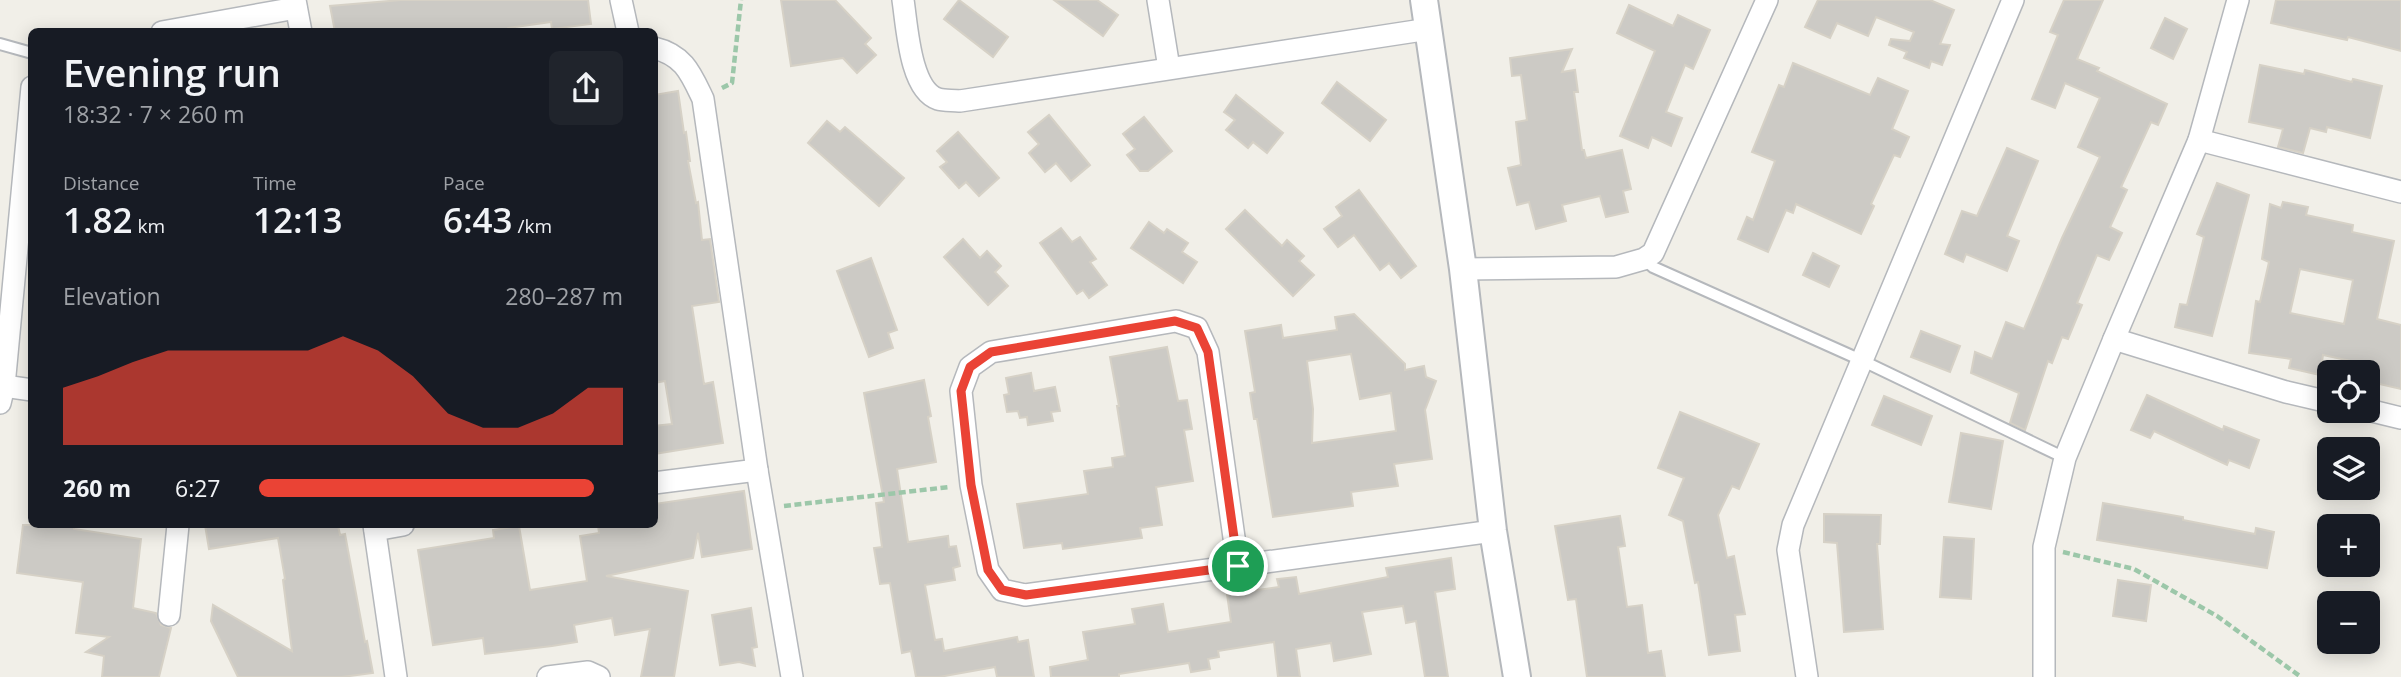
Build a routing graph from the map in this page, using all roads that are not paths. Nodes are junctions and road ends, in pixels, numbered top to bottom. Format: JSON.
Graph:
{"nodes":[{"id":1,"x":621,"y":0,"type":"edge"},
{"id":2,"x":903,"y":0,"type":"edge"},
{"id":3,"x":1158,"y":0,"type":"edge"},
{"id":4,"x":1424,"y":0,"type":"edge"},
{"id":5,"x":1767,"y":0,"type":"edge"},
{"id":6,"x":2013,"y":0,"type":"edge"},
{"id":7,"x":2238,"y":0,"type":"edge"},
{"id":8,"x":295,"y":4,"type":"edge"},
{"id":9,"x":181,"y":28,"type":"edge"},
{"id":10,"x":300,"y":28,"type":"edge"},
{"id":11,"x":627,"y":28,"type":"edge"},
{"id":12,"x":1429,"y":29,"type":"junction"},
{"id":13,"x":0,"y":44,"type":"edge"},
{"id":14,"x":658,"y":49,"type":"edge"},
{"id":15,"x":28,"y":52,"type":"edge"},
{"id":16,"x":1169,"y":68,"type":"junction"},
{"id":17,"x":2199,"y":140,"type":"junction"},
{"id":18,"x":28,"y":168,"type":"edge"},
{"id":19,"x":2401,"y":192,"type":"edge"},
{"id":20,"x":26,"y":208,"type":"edge"},
{"id":21,"x":1644,"y":258,"type":"junction"},
{"id":22,"x":7,"y":265,"type":"edge"},
{"id":23,"x":1463,"y":269,"type":"junction"},
{"id":24,"x":2113,"y":338,"type":"junction"},
{"id":25,"x":1861,"y":360,"type":"junction"},
{"id":26,"x":28,"y":391,"type":"edge"},
{"id":27,"x":2,"y":395,"type":"edge"},
{"id":28,"x":2317,"y":398,"type":"edge"},
{"id":29,"x":2380,"y":413,"type":"edge"},
{"id":30,"x":2401,"y":418,"type":"edge"},
{"id":31,"x":2065,"y":457,"type":"junction"},
{"id":32,"x":757,"y":470,"type":"junction"},
{"id":33,"x":658,"y":483,"type":"edge"},
{"id":34,"x":178,"y":528,"type":"edge"},
{"id":35,"x":375,"y":528,"type":"edge"},
{"id":36,"x":1493,"y":531,"type":"junction"},
{"id":37,"x":1238,"y":566,"type":"junction"},
{"id":38,"x":169,"y":615,"type":"dead end"},
{"id":39,"x":396,"y":677,"type":"edge"},
{"id":40,"x":548,"y":677,"type":"edge"},
{"id":41,"x":599,"y":677,"type":"edge"},
{"id":42,"x":792,"y":677,"type":"edge"},
{"id":43,"x":1517,"y":677,"type":"edge"},
{"id":44,"x":1807,"y":677,"type":"edge"},
{"id":45,"x":2044,"y":677,"type":"edge"}],
"edges":[{"from":1,"to":11,"type":"street"},
{"from":2,"to":16,"type":"street"},
{"from":3,"to":16,"type":"street"},
{"from":4,"to":12,"type":"street"},
{"from":5,"to":21,"type":"street"},
{"from":6,"to":25,"type":"street"},
{"from":7,"to":17,"type":"street"},
{"from":8,"to":9,"type":"street"},
{"from":8,"to":10,"type":"street"},
{"from":12,"to":16,"type":"street"},
{"from":12,"to":23,"type":"street"},
{"from":13,"to":15,"type":"lane"},
{"from":14,"to":32,"type":"street"},
{"from":17,"to":19,"type":"street"},
{"from":17,"to":24,"type":"street"},
{"from":18,"to":20,"type":"street"},
{"from":20,"to":22,"type":"street"},
{"from":21,"to":23,"type":"street"},
{"from":21,"to":25,"type":"lane"},
{"from":22,"to":27,"type":"street"},
{"from":23,"to":36,"type":"street"},
{"from":24,"to":28,"type":"street"},
{"from":24,"to":31,"type":"street"},
{"from":25,"to":31,"type":"lane"},
{"from":25,"to":44,"type":"street"},
{"from":26,"to":27,"type":"street"},
{"from":29,"to":30,"type":"street"},
{"from":31,"to":45,"type":"street"},
{"from":32,"to":33,"type":"street"},
{"from":32,"to":42,"type":"street"},
{"from":34,"to":38,"type":"street"},
{"from":35,"to":39,"type":"street"},
{"from":36,"to":37,"type":"street"},
{"from":36,"to":43,"type":"street"},
{"from":37,"to":37,"type":"street"},
{"from":40,"to":41,"type":"street"}]}
